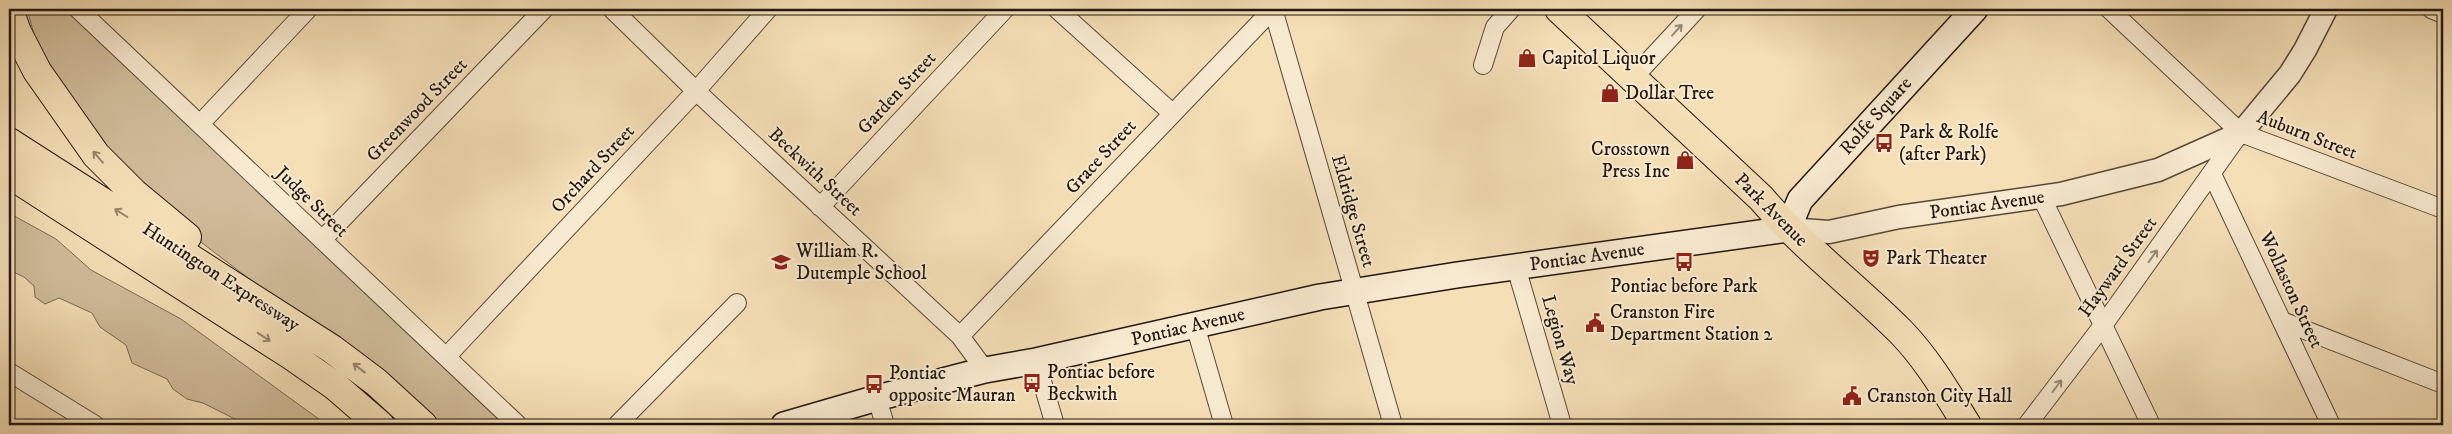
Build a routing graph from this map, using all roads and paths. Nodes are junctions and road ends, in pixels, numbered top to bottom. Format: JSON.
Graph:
{"nodes":[{"id":1,"x":23,"y":9,"type":"edge"},
{"id":2,"x":78,"y":9,"type":"edge"},
{"id":3,"x":308,"y":9,"type":"edge"},
{"id":4,"x":544,"y":9,"type":"edge"},
{"id":5,"x":612,"y":9,"type":"edge"},
{"id":6,"x":768,"y":9,"type":"edge"},
{"id":7,"x":1005,"y":9,"type":"edge"},
{"id":8,"x":1057,"y":9,"type":"edge"},
{"id":9,"x":1273,"y":9,"type":"edge"},
{"id":10,"x":1511,"y":9,"type":"edge"},
{"id":11,"x":1559,"y":9,"type":"edge"},
{"id":12,"x":1696,"y":9,"type":"edge"},
{"id":13,"x":1975,"y":9,"type":"edge"},
{"id":14,"x":2109,"y":9,"type":"edge"},
{"id":15,"x":2326,"y":9,"type":"edge"},
{"id":16,"x":2431,"y":9,"type":"edge"},
{"id":17,"x":9,"y":10,"type":"edge"},
{"id":18,"x":2443,"y":14,"type":"edge"},
{"id":19,"x":1484,"y":65,"type":"dead end"},
{"id":20,"x":1634,"y":78,"type":"junction"},
{"id":21,"x":696,"y":91,"type":"junction"},
{"id":22,"x":64,"y":111,"type":"junction"},
{"id":23,"x":1172,"y":113,"type":"junction"},
{"id":24,"x":200,"y":124,"type":"junction"},
{"id":25,"x":2241,"y":133,"type":"junction"},
{"id":26,"x":9,"y":142,"type":"edge"},
{"id":27,"x":9,"y":174,"type":"edge"},
{"id":28,"x":2212,"y":174,"type":"junction"},
{"id":29,"x":9,"y":197,"type":"edge"},
{"id":30,"x":2042,"y":198,"type":"junction"},
{"id":31,"x":820,"y":207,"type":"junction"},
{"id":32,"x":2443,"y":209,"type":"edge"},
{"id":33,"x":1788,"y":229,"type":"junction"},
{"id":34,"x":322,"y":240,"type":"junction"},
{"id":35,"x":1516,"y":267,"type":"junction"},
{"id":36,"x":1354,"y":292,"type":"junction"},
{"id":37,"x":736,"y":303,"type":"dead end"},
{"id":38,"x":223,"y":311,"type":"junction"},
{"id":39,"x":2282,"y":321,"type":"junction"},
{"id":40,"x":2104,"y":324,"type":"junction"},
{"id":41,"x":1195,"y":325,"type":"junction"},
{"id":42,"x":310,"y":334,"type":"junction"},
{"id":43,"x":960,"y":336,"type":"junction"},
{"id":44,"x":446,"y":356,"type":"junction"},
{"id":45,"x":1036,"y":361,"type":"junction"},
{"id":46,"x":984,"y":370,"type":"junction"},
{"id":47,"x":9,"y":372,"type":"edge"},
{"id":48,"x":2443,"y":384,"type":"edge"},
{"id":49,"x":877,"y":398,"type":"junction"},
{"id":50,"x":94,"y":425,"type":"edge"},
{"id":51,"x":380,"y":425,"type":"edge"},
{"id":52,"x":423,"y":425,"type":"edge"},
{"id":53,"x":518,"y":425,"type":"edge"},
{"id":54,"x":617,"y":425,"type":"edge"},
{"id":55,"x":784,"y":425,"type":"edge"},
{"id":56,"x":885,"y":425,"type":"edge"},
{"id":57,"x":1055,"y":425,"type":"edge"},
{"id":58,"x":1224,"y":425,"type":"edge"},
{"id":59,"x":1393,"y":425,"type":"edge"},
{"id":60,"x":1562,"y":425,"type":"edge"},
{"id":61,"x":1967,"y":425,"type":"edge"},
{"id":62,"x":2027,"y":425,"type":"edge"},
{"id":63,"x":2151,"y":425,"type":"edge"},
{"id":64,"x":2331,"y":425,"type":"edge"}],
"edges":[{"from":1,"to":22,"type":"main road"},
{"from":2,"to":24,"type":"street","name":"Judge Street"},
{"from":3,"to":24,"type":"street"},
{"from":4,"to":34,"type":"street","name":"Greenwood Street"},
{"from":5,"to":21,"type":"street","name":"Beckwith Street"},
{"from":6,"to":21,"type":"street","name":"Orchard Street"},
{"from":7,"to":31,"type":"street","name":"Garden Street"},
{"from":8,"to":23,"type":"street"},
{"from":9,"to":23,"type":"street","name":"Grace Street"},
{"from":9,"to":36,"type":"street","name":"Eldridge Street"},
{"from":10,"to":19,"type":"street"},
{"from":11,"to":20,"type":"main road","name":"Park Avenue"},
{"from":20,"to":12,"type":"street","one_way":true},
{"from":13,"to":33,"type":"main road","name":"Rolfe Square"},
{"from":14,"to":25,"type":"street","name":"Auburn Street"},
{"from":15,"to":25,"type":"street","name":"Pontiac Avenue"},
{"from":16,"to":18,"type":"street"},
{"from":17,"to":22,"type":"main road"},
{"from":20,"to":33,"type":"main road","name":"Park Avenue"},
{"from":21,"to":31,"type":"street","name":"Beckwith Street"},
{"from":21,"to":44,"type":"street","name":"Orchard Street"},
{"from":42,"to":22,"type":"main road","one_way":true},
{"from":23,"to":43,"type":"street","name":"Grace Street"},
{"from":24,"to":34,"type":"street","name":"Judge Street"},
{"from":25,"to":28,"type":"street","name":"Hayward Street"},
{"from":25,"to":30,"type":"street","name":"Pontiac Avenue"},
{"from":25,"to":32,"type":"street","name":"Auburn Street"},
{"from":42,"to":26,"type":"main road","name":"Huntington Expressway","one_way":true},
{"from":27,"to":38,"type":"main road","name":"Huntington Expressway"},
{"from":28,"to":39,"type":"street","name":"Wollaston Street"},
{"from":40,"to":28,"type":"street","name":"Hayward Street","one_way":true},
{"from":29,"to":38,"type":"main road"},
{"from":30,"to":33,"type":"street","name":"Pontiac Avenue"},
{"from":30,"to":40,"type":"street"},
{"from":31,"to":43,"type":"street","name":"Beckwith Street"},
{"from":33,"to":35,"type":"main road","name":"Pontiac Avenue"},
{"from":33,"to":61,"type":"main road","name":"Park Avenue"},
{"from":34,"to":44,"type":"street","name":"Judge Street"},
{"from":35,"to":36,"type":"main road","name":"Pontiac Avenue"},
{"from":35,"to":60,"type":"street","name":"Legion Way"},
{"from":36,"to":41,"type":"main road","name":"Pontiac Avenue"},
{"from":36,"to":59,"type":"street","name":"Eldridge Street"},
{"from":37,"to":54,"type":"street"},
{"from":38,"to":51,"type":"main road","name":"Huntington Expressway","one_way":true},
{"from":39,"to":48,"type":"street"},
{"from":39,"to":64,"type":"street","name":"Wollaston Street"},
{"from":62,"to":40,"type":"street","name":"Hayward Street","one_way":true},
{"from":40,"to":63,"type":"street"},
{"from":41,"to":45,"type":"main road","name":"Pontiac Avenue"},
{"from":41,"to":58,"type":"street"},
{"from":52,"to":42,"type":"main road","name":"Huntington Expressway","one_way":true},
{"from":43,"to":46,"type":"street","name":"Beckwith Street"},
{"from":44,"to":53,"type":"street","name":"Judge Street"},
{"from":45,"to":46,"type":"main road","name":"Pontiac Avenue"},
{"from":45,"to":57,"type":"street"},
{"from":46,"to":49,"type":"main road","name":"Pontiac Avenue"},
{"from":47,"to":50,"type":"street"},
{"from":49,"to":55,"type":"main road","name":"Pontiac Avenue"},
{"from":49,"to":56,"type":"street"}]}
